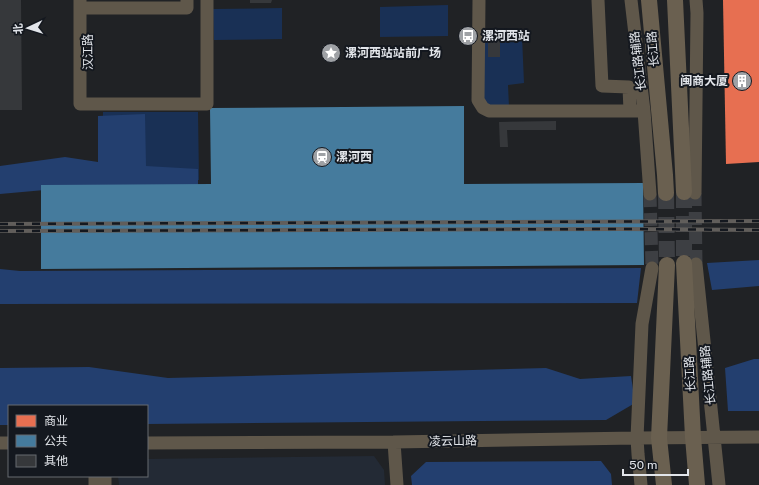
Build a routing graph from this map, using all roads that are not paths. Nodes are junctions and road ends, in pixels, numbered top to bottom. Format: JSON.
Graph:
{"nodes":[{"id":1,"x":186,"y":0,"type":"edge"},
{"id":2,"x":207,"y":0,"type":"edge"},
{"id":3,"x":479,"y":0,"type":"edge"},
{"id":4,"x":598,"y":0,"type":"edge"},
{"id":5,"x":631,"y":0,"type":"edge"},
{"id":6,"x":649,"y":0,"type":"edge"},
{"id":7,"x":675,"y":0,"type":"edge"},
{"id":8,"x":696,"y":0,"type":"edge"},
{"id":9,"x":84,"y":4,"type":"edge"},
{"id":10,"x":630,"y":111,"type":"junction"},
{"id":11,"x":644,"y":111,"type":"junction"},
{"id":12,"x":690,"y":193,"type":"joint"},
{"id":13,"x":650,"y":194,"type":"tunnel mouth"},
{"id":14,"x":666,"y":194,"type":"tunnel mouth"},
{"id":15,"x":690,"y":264,"type":"joint"},
{"id":16,"x":659,"y":267,"type":"joint"},
{"id":17,"x":693,"y":437,"type":"junction"},
{"id":18,"x":714,"y":437,"type":"junction"},
{"id":19,"x":759,"y":437,"type":"edge"},
{"id":20,"x":638,"y":438,"type":"junction"},
{"id":21,"x":659,"y":438,"type":"junction"},
{"id":22,"x":394,"y":442,"type":"junction"},
{"id":23,"x":148,"y":443,"type":"edge"},
{"id":24,"x":397,"y":485,"type":"edge"},
{"id":25,"x":641,"y":485,"type":"edge"},
{"id":26,"x":664,"y":485,"type":"edge"},
{"id":27,"x":697,"y":485,"type":"edge"},
{"id":28,"x":719,"y":485,"type":"edge"}],
"edges":[{"from":1,"to":9,"type":"street"},
{"from":2,"to":9,"type":"street","name":"汉江路"},
{"from":3,"to":10,"type":"street"},
{"from":4,"to":10,"type":"street"},
{"from":5,"to":11,"type":"street","name":"长江路辅路"},
{"from":6,"to":14,"type":"main road","name":"长江路"},
{"from":7,"to":12,"type":"main road","name":"长江路"},
{"from":8,"to":12,"type":"street"},
{"from":10,"to":11,"type":"street"},
{"from":11,"to":13,"type":"street","name":"长江路辅路"},
{"from":15,"to":17,"type":"main road","name":"长江路"},
{"from":15,"to":18,"type":"street","name":"长江路辅路"},
{"from":16,"to":20,"type":"street"},
{"from":16,"to":21,"type":"main road"},
{"from":17,"to":18,"type":"street","name":"凌云山路"},
{"from":17,"to":21,"type":"street","name":"凌云山路"},
{"from":17,"to":27,"type":"main road","name":"长江路"},
{"from":18,"to":19,"type":"street","name":"凌云山路"},
{"from":18,"to":28,"type":"street","name":"长江路辅路"},
{"from":20,"to":21,"type":"street","name":"凌云山路"},
{"from":20,"to":22,"type":"street","name":"凌云山路"},
{"from":20,"to":25,"type":"street"},
{"from":21,"to":26,"type":"main road"},
{"from":22,"to":23,"type":"street","name":"凌云山路"},
{"from":22,"to":24,"type":"street"}]}
